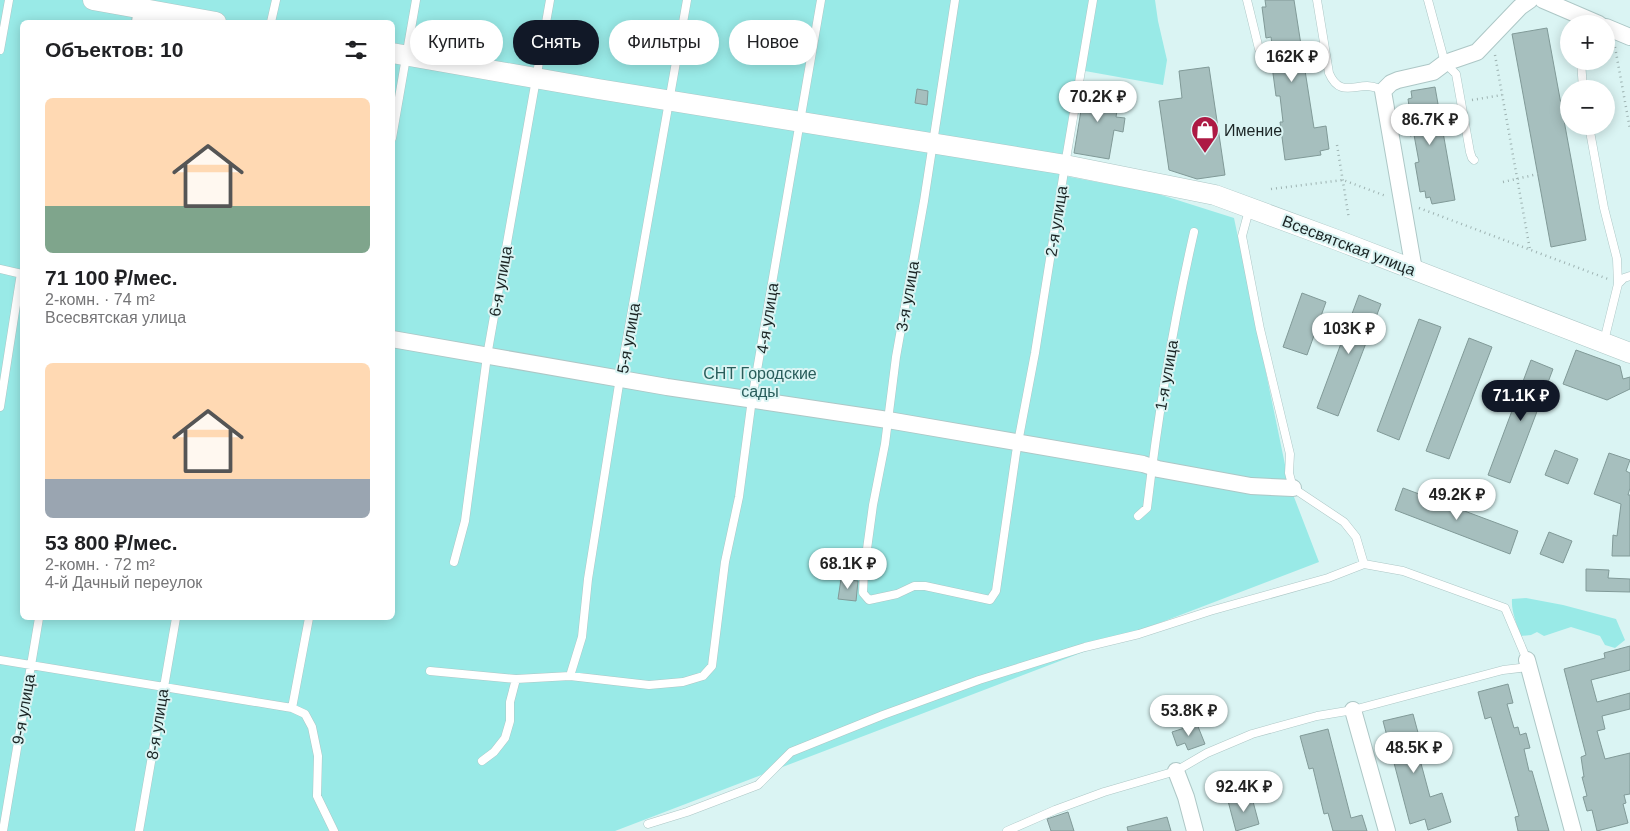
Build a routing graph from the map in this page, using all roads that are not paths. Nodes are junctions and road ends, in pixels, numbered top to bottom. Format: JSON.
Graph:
{"nodes":[{"id":1,"x":9,"y":0,"type":"edge"},
{"id":2,"x":93,"y":0,"type":"edge"},
{"id":3,"x":276,"y":0,"type":"edge"},
{"id":4,"x":416,"y":0,"type":"edge"},
{"id":5,"x":550,"y":0,"type":"edge"},
{"id":6,"x":687,"y":0,"type":"edge"},
{"id":7,"x":821,"y":0,"type":"edge"},
{"id":8,"x":955,"y":0,"type":"edge"},
{"id":9,"x":1093,"y":0,"type":"edge"},
{"id":10,"x":1246,"y":0,"type":"edge"},
{"id":11,"x":1318,"y":0,"type":"edge"},
{"id":12,"x":1428,"y":0,"type":"edge"},
{"id":13,"x":1530,"y":0,"type":"edge"},
{"id":14,"x":1543,"y":0,"type":"edge"},
{"id":15,"x":142,"y":11,"type":"edge"},
{"id":16,"x":1577,"y":15,"type":"edge"},
{"id":17,"x":203,"y":20,"type":"edge"},
{"id":18,"x":271,"y":20,"type":"edge"},
{"id":19,"x":1615,"y":31,"type":"edge"},
{"id":20,"x":1630,"y":37,"type":"edge"},
{"id":21,"x":1259,"y":49,"type":"dead end"},
{"id":22,"x":0,"y":50,"type":"edge"},
{"id":23,"x":399,"y":54,"type":"edge"},
{"id":24,"x":1445,"y":63,"type":"junction"},
{"id":25,"x":536,"y":78,"type":"junction"},
{"id":26,"x":1383,"y":90,"type":"junction"},
{"id":27,"x":670,"y":100,"type":"junction"},
{"id":28,"x":395,"y":102,"type":"edge"},
{"id":29,"x":800,"y":122,"type":"junction"},
{"id":30,"x":1592,"y":135,"type":"edge"},
{"id":31,"x":933,"y":144,"type":"junction"},
{"id":32,"x":1474,"y":160,"type":"dead end"},
{"id":33,"x":1062,"y":165,"type":"junction"},
{"id":34,"x":1250,"y":208,"type":"junction"},
{"id":35,"x":1194,"y":232,"type":"dead end"},
{"id":36,"x":0,"y":269,"type":"edge"},
{"id":37,"x":1414,"y":270,"type":"junction"},
{"id":38,"x":20,"y":274,"type":"edge"},
{"id":39,"x":1630,"y":276,"type":"edge"},
{"id":40,"x":1618,"y":284,"type":"junction"},
{"id":41,"x":20,"y":286,"type":"edge"},
{"id":42,"x":395,"y":340,"type":"edge"},
{"id":43,"x":1604,"y":343,"type":"junction"},
{"id":44,"x":1630,"y":353,"type":"edge"},
{"id":45,"x":487,"y":356,"type":"junction"},
{"id":46,"x":620,"y":378,"type":"junction"},
{"id":47,"x":752,"y":399,"type":"junction"},
{"id":48,"x":0,"y":407,"type":"edge"},
{"id":49,"x":888,"y":420,"type":"junction"},
{"id":50,"x":1019,"y":443,"type":"junction"},
{"id":51,"x":1152,"y":467,"type":"junction"},
{"id":52,"x":1293,"y":488,"type":"junction"},
{"id":53,"x":1138,"y":516,"type":"dead end"},
{"id":54,"x":454,"y":562,"type":"dead end"},
{"id":55,"x":1364,"y":564,"type":"junction"},
{"id":56,"x":863,"y":593,"type":"joint"},
{"id":57,"x":39,"y":620,"type":"edge"},
{"id":58,"x":176,"y":620,"type":"edge"},
{"id":59,"x":309,"y":620,"type":"edge"},
{"id":60,"x":0,"y":660,"type":"edge"},
{"id":61,"x":1528,"y":663,"type":"junction"},
{"id":62,"x":31,"y":665,"type":"junction"},
{"id":63,"x":430,"y":671,"type":"dead end"},
{"id":64,"x":570,"y":676,"type":"junction"},
{"id":65,"x":516,"y":679,"type":"junction"},
{"id":66,"x":163,"y":687,"type":"junction"},
{"id":67,"x":292,"y":708,"type":"junction"},
{"id":68,"x":1353,"y":710,"type":"junction"},
{"id":69,"x":482,"y":760,"type":"dead end"},
{"id":70,"x":1176,"y":771,"type":"junction"},
{"id":71,"x":648,"y":824,"type":"dead end"},
{"id":72,"x":3,"y":831,"type":"edge"},
{"id":73,"x":139,"y":831,"type":"edge"},
{"id":74,"x":334,"y":831,"type":"edge"},
{"id":75,"x":1007,"y":831,"type":"edge"},
{"id":76,"x":1195,"y":831,"type":"edge"},
{"id":77,"x":1387,"y":831,"type":"edge"},
{"id":78,"x":1573,"y":831,"type":"edge"}],
"edges":[{"from":1,"to":22,"type":"lane"},
{"from":2,"to":15,"type":"street"},
{"from":3,"to":18,"type":"lane"},
{"from":4,"to":23,"type":"lane"},
{"from":5,"to":25,"type":"lane","name":"6-я улица"},
{"from":6,"to":27,"type":"lane","name":"5-я улица"},
{"from":7,"to":29,"type":"lane","name":"4-я улица"},
{"from":8,"to":31,"type":"lane","name":"3-я улица"},
{"from":9,"to":33,"type":"lane","name":"2-я улица"},
{"from":10,"to":21,"type":"lane"},
{"from":11,"to":26,"type":"lane"},
{"from":12,"to":24,"type":"lane"},
{"from":13,"to":24,"type":"street"},
{"from":14,"to":16,"type":"street"},
{"from":15,"to":17,"type":"street"},
{"from":19,"to":20,"type":"street"},
{"from":23,"to":25,"type":"street","name":"Всесвятская улица"},
{"from":23,"to":28,"type":"lane"},
{"from":24,"to":26,"type":"street"},
{"from":24,"to":32,"type":"lane"},
{"from":25,"to":27,"type":"street","name":"Всесвятская улица"},
{"from":25,"to":45,"type":"lane","name":"6-я улица"},
{"from":26,"to":37,"type":"street"},
{"from":27,"to":29,"type":"street","name":"Всесвятская улица"},
{"from":27,"to":46,"type":"lane","name":"5-я улица"},
{"from":29,"to":31,"type":"street","name":"Всесвятская улица"},
{"from":29,"to":47,"type":"lane","name":"4-я улица"},
{"from":30,"to":40,"type":"lane"},
{"from":31,"to":33,"type":"street","name":"Всесвятская улица"},
{"from":31,"to":49,"type":"lane","name":"3-я улица"},
{"from":33,"to":34,"type":"street","name":"Всесвятская улица"},
{"from":33,"to":50,"type":"lane","name":"2-я улица"},
{"from":34,"to":37,"type":"street","name":"Всесвятская улица"},
{"from":34,"to":52,"type":"lane"},
{"from":35,"to":51,"type":"lane","name":"1-я улица"},
{"from":36,"to":38,"type":"lane"},
{"from":37,"to":43,"type":"street","name":"Всесвятская улица"},
{"from":39,"to":40,"type":"lane"},
{"from":40,"to":43,"type":"lane"},
{"from":41,"to":48,"type":"lane"},
{"from":42,"to":45,"type":"street"},
{"from":43,"to":44,"type":"street","name":"Всесвятская улица"},
{"from":45,"to":46,"type":"street"},
{"from":45,"to":54,"type":"lane","name":"6-я улица"},
{"from":46,"to":47,"type":"street"},
{"from":46,"to":64,"type":"lane","name":"5-я улица"},
{"from":47,"to":49,"type":"street"},
{"from":47,"to":64,"type":"lane","name":"4-я улица"},
{"from":49,"to":50,"type":"street"},
{"from":49,"to":56,"type":"lane","name":"3-я улица"},
{"from":50,"to":51,"type":"street"},
{"from":50,"to":56,"type":"lane","name":"2-я улица"},
{"from":51,"to":52,"type":"street"},
{"from":51,"to":53,"type":"lane","name":"1-я улица"},
{"from":52,"to":55,"type":"lane"},
{"from":55,"to":61,"type":"lane"},
{"from":55,"to":71,"type":"lane"},
{"from":57,"to":62,"type":"lane","name":"9-я улица"},
{"from":58,"to":66,"type":"lane","name":"8-я улица"},
{"from":59,"to":67,"type":"lane"},
{"from":60,"to":62,"type":"lane"},
{"from":61,"to":68,"type":"lane"},
{"from":61,"to":78,"type":"street"},
{"from":62,"to":66,"type":"lane"},
{"from":62,"to":72,"type":"lane","name":"9-я улица"},
{"from":63,"to":65,"type":"lane"},
{"from":64,"to":65,"type":"lane"},
{"from":65,"to":69,"type":"lane"},
{"from":66,"to":67,"type":"lane"},
{"from":66,"to":73,"type":"lane","name":"8-я улица"},
{"from":67,"to":74,"type":"lane"},
{"from":68,"to":70,"type":"lane"},
{"from":68,"to":77,"type":"street"},
{"from":70,"to":75,"type":"lane"},
{"from":70,"to":76,"type":"street"}]}
